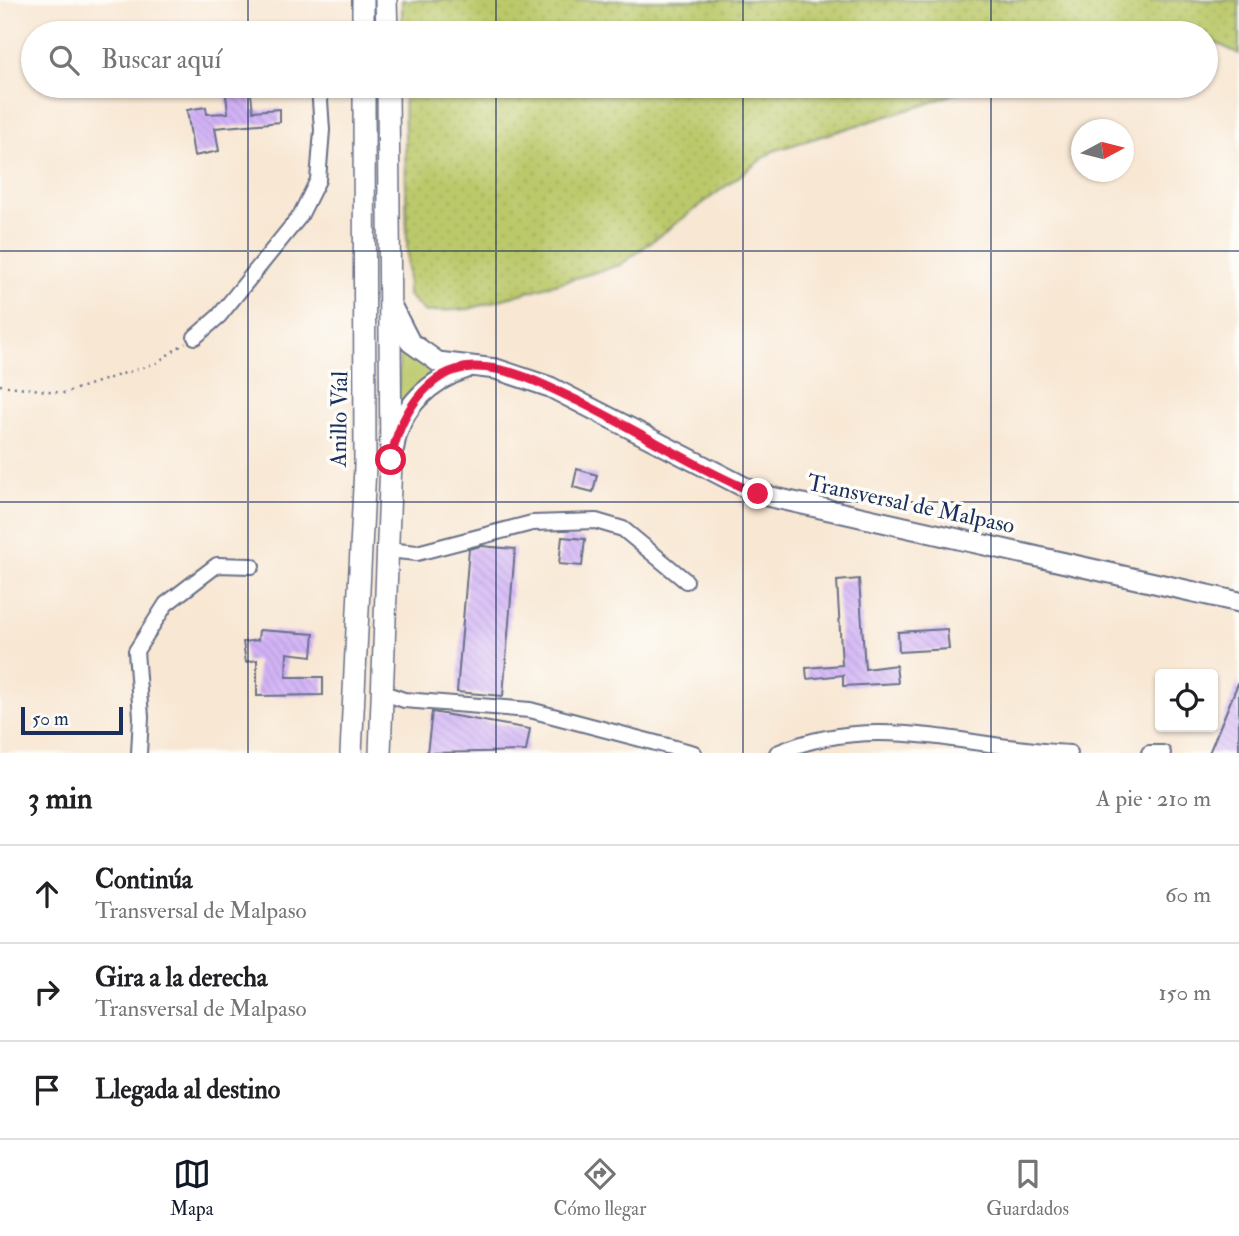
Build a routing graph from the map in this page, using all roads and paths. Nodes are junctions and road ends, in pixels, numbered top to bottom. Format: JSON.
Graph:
{"nodes":[{"id":1,"x":363,"y":0,"type":"edge"},
{"id":2,"x":386,"y":0,"type":"edge"},
{"id":3,"x":363,"y":21,"type":"edge"},
{"id":4,"x":387,"y":21,"type":"edge"},
{"id":5,"x":320,"y":98,"type":"edge"},
{"id":6,"x":364,"y":98,"type":"edge"},
{"id":7,"x":388,"y":98,"type":"edge"},
{"id":8,"x":391,"y":306,"type":"junction"},
{"id":9,"x":195,"y":337,"type":"joint"},
{"id":10,"x":471,"y":367,"type":"junction"},
{"id":11,"x":0,"y":385,"type":"edge"},
{"id":12,"x":391,"y":460,"type":"junction"},
{"id":13,"x":387,"y":550,"type":"junction"},
{"id":14,"x":251,"y":566,"type":"dead end"},
{"id":15,"x":686,"y":581,"type":"dead end"},
{"id":16,"x":1239,"y":602,"type":"edge"},
{"id":17,"x":384,"y":693,"type":"junction"},
{"id":18,"x":139,"y":753,"type":"edge"},
{"id":19,"x":351,"y":753,"type":"edge"},
{"id":20,"x":380,"y":753,"type":"edge"},
{"id":21,"x":694,"y":753,"type":"edge"},
{"id":22,"x":777,"y":753,"type":"edge"},
{"id":23,"x":1070,"y":753,"type":"edge"},
{"id":24,"x":1149,"y":753,"type":"edge"},
{"id":25,"x":1163,"y":753,"type":"edge"}],
"edges":[{"from":1,"to":3,"type":"highway"},
{"from":2,"to":4,"type":"highway"},
{"from":5,"to":9,"type":"lane"},
{"from":6,"to":19,"type":"highway","name":"Anillo Víal"},
{"from":7,"to":8,"type":"highway"},
{"from":8,"to":10,"type":"main road","name":"Transversal de Malpaso"},
{"from":8,"to":12,"type":"highway"},
{"from":9,"to":11,"type":"path"},
{"from":10,"to":12,"type":"main road"},
{"from":10,"to":16,"type":"main road","name":"Transversal de Malpaso"},
{"from":12,"to":13,"type":"highway"},
{"from":13,"to":15,"type":"lane"},
{"from":13,"to":17,"type":"highway"},
{"from":14,"to":18,"type":"lane"},
{"from":17,"to":20,"type":"highway"},
{"from":17,"to":21,"type":"lane"},
{"from":22,"to":23,"type":"lane"},
{"from":24,"to":25,"type":"lane"}]}
